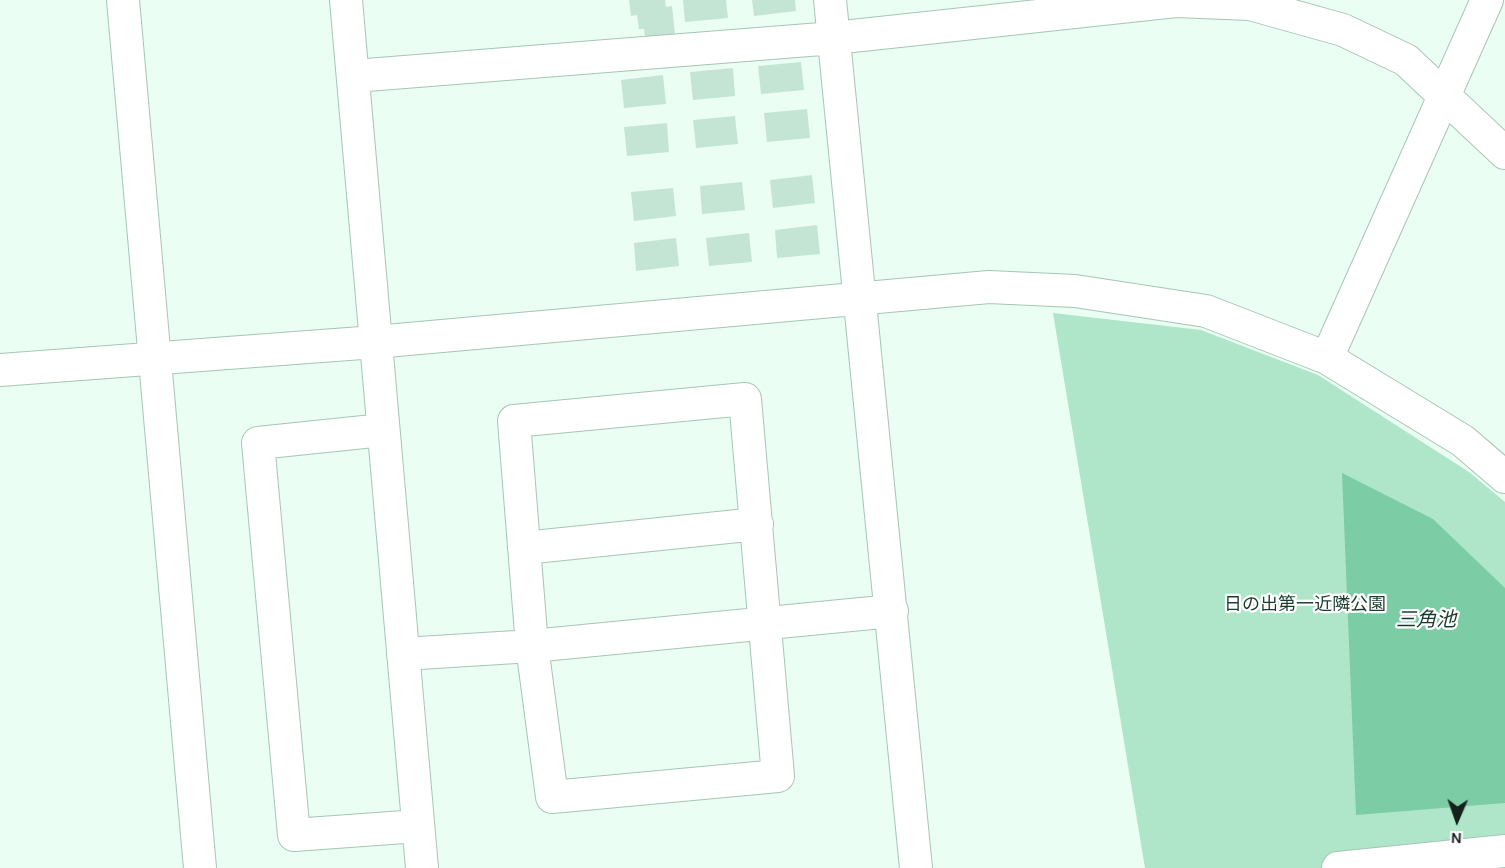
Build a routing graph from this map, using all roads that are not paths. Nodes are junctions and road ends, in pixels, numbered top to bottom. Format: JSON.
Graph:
{"nodes":[{"id":1,"x":123,"y":0,"type":"edge"},
{"id":2,"x":346,"y":0,"type":"edge"},
{"id":3,"x":830,"y":0,"type":"edge"},
{"id":4,"x":1487,"y":0,"type":"edge"},
{"id":5,"x":834,"y":38,"type":"junction"},
{"id":6,"x":354,"y":76,"type":"junction"},
{"id":7,"x":1444,"y":97,"type":"junction"},
{"id":8,"x":1505,"y":153,"type":"edge"},
{"id":9,"x":862,"y":300,"type":"junction"},
{"id":10,"x":375,"y":342,"type":"junction"},
{"id":11,"x":155,"y":358,"type":"junction"},
{"id":12,"x":1327,"y":358,"type":"junction"},
{"id":13,"x":0,"y":370,"type":"edge"},
{"id":14,"x":383,"y":430,"type":"junction"},
{"id":15,"x":1505,"y":477,"type":"edge"},
{"id":16,"x":757,"y":524,"type":"junction"},
{"id":17,"x":524,"y":548,"type":"junction"},
{"id":18,"x":892,"y":611,"type":"junction"},
{"id":19,"x":766,"y":625,"type":"junction"},
{"id":20,"x":532,"y":646,"type":"junction"},
{"id":21,"x":402,"y":654,"type":"junction"},
{"id":22,"x":418,"y":826,"type":"junction"},
{"id":23,"x":1505,"y":851,"type":"edge"},
{"id":24,"x":200,"y":868,"type":"edge"},
{"id":25,"x":422,"y":868,"type":"edge"},
{"id":26,"x":916,"y":868,"type":"edge"},
{"id":27,"x":1338,"y":868,"type":"edge"}],
"edges":[{"from":1,"to":11,"type":"street"},
{"from":2,"to":6,"type":"street"},
{"from":3,"to":5,"type":"street"},
{"from":4,"to":7,"type":"street"},
{"from":5,"to":6,"type":"street"},
{"from":5,"to":7,"type":"street"},
{"from":5,"to":9,"type":"street"},
{"from":6,"to":10,"type":"street"},
{"from":7,"to":8,"type":"street"},
{"from":7,"to":12,"type":"street"},
{"from":9,"to":10,"type":"street"},
{"from":9,"to":12,"type":"street"},
{"from":9,"to":18,"type":"street"},
{"from":10,"to":11,"type":"street"},
{"from":10,"to":14,"type":"street"},
{"from":11,"to":13,"type":"street"},
{"from":11,"to":24,"type":"street"},
{"from":12,"to":15,"type":"street"},
{"from":14,"to":21,"type":"street"},
{"from":14,"to":22,"type":"street"},
{"from":16,"to":17,"type":"street"},
{"from":16,"to":17,"type":"street"},
{"from":16,"to":19,"type":"street"},
{"from":17,"to":20,"type":"street"},
{"from":18,"to":19,"type":"street"},
{"from":18,"to":26,"type":"street"},
{"from":19,"to":20,"type":"street"},
{"from":19,"to":20,"type":"street"},
{"from":20,"to":21,"type":"street"},
{"from":21,"to":22,"type":"street"},
{"from":22,"to":25,"type":"street"},
{"from":23,"to":27,"type":"street"}]}
